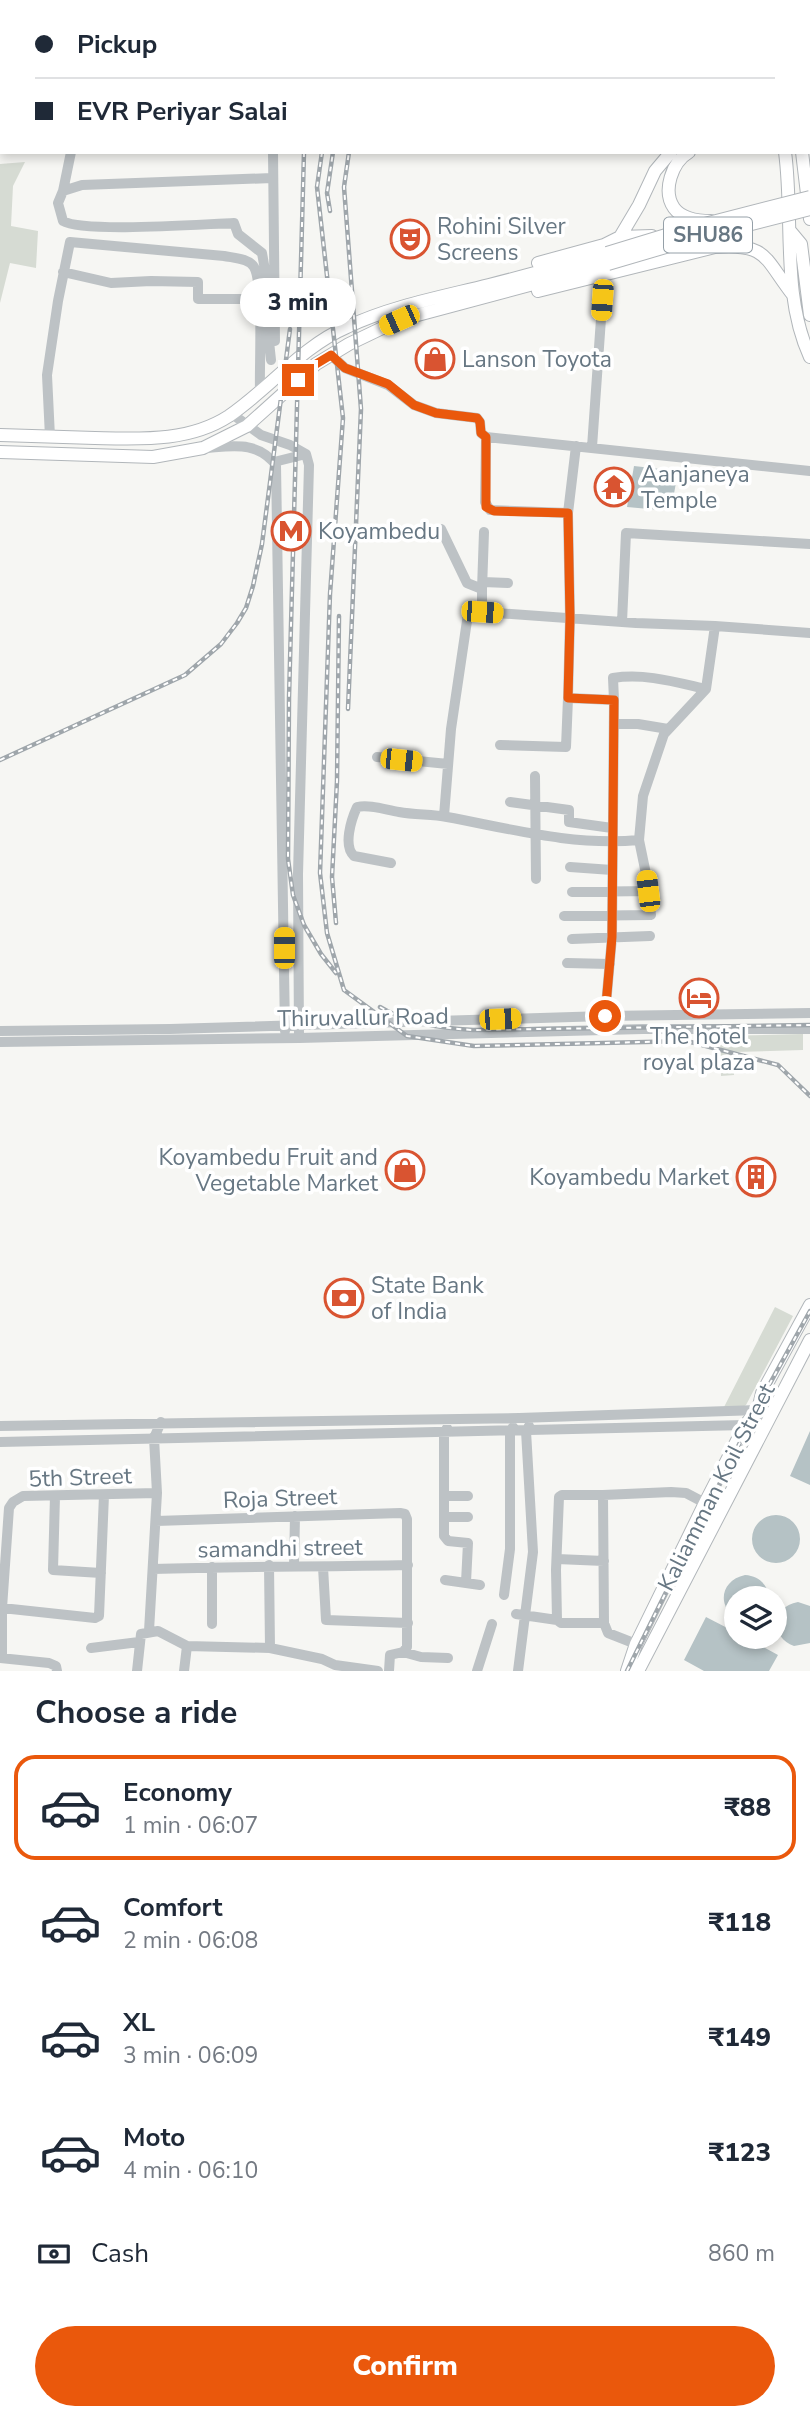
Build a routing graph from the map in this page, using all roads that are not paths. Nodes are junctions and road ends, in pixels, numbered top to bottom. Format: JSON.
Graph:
{"nodes":[{"id":1,"x":71,"y":154,"type":"edge"},
{"id":2,"x":273,"y":154,"type":"edge"},
{"id":3,"x":669,"y":154,"type":"edge"},
{"id":4,"x":686,"y":154,"type":"edge"},
{"id":5,"x":776,"y":154,"type":"edge"},
{"id":6,"x":785,"y":154,"type":"edge"},
{"id":7,"x":804,"y":156,"type":"edge"},
{"id":8,"x":788,"y":171,"type":"junction"},
{"id":9,"x":272,"y":178,"type":"junction"},
{"id":10,"x":63,"y":191,"type":"junction"},
{"id":11,"x":810,"y":197,"type":"edge"},
{"id":12,"x":810,"y":209,"type":"edge"},
{"id":13,"x":810,"y":219,"type":"edge"},
{"id":14,"x":719,"y":220,"type":"junction"},
{"id":15,"x":790,"y":231,"type":"junction"},
{"id":16,"x":620,"y":237,"type":"junction"},
{"id":17,"x":670,"y":260,"type":"junction"},
{"id":18,"x":63,"y":272,"type":"junction"},
{"id":19,"x":604,"y":276,"type":"junction"},
{"id":20,"x":517,"y":284,"type":"junction"},
{"id":21,"x":501,"y":287,"type":"junction"},
{"id":22,"x":793,"y":295,"type":"junction"},
{"id":23,"x":260,"y":299,"type":"junction"},
{"id":24,"x":810,"y":315,"type":"edge"},
{"id":25,"x":331,"y":355,"type":"junction"},
{"id":26,"x":810,"y":357,"type":"edge"},
{"id":27,"x":260,"y":392,"type":"junction"},
{"id":28,"x":263,"y":411,"type":"junction"},
{"id":29,"x":232,"y":414,"type":"junction"},
{"id":30,"x":247,"y":426,"type":"junction"},
{"id":31,"x":0,"y":435,"type":"edge"},
{"id":32,"x":261,"y":435,"type":"junction"},
{"id":33,"x":50,"y":437,"type":"junction"},
{"id":34,"x":486,"y":437,"type":"junction"},
{"id":35,"x":576,"y":446,"type":"junction"},
{"id":36,"x":592,"y":447,"type":"junction"},
{"id":37,"x":203,"y":448,"type":"junction"},
{"id":38,"x":0,"y":452,"type":"edge"},
{"id":39,"x":306,"y":454,"type":"junction"},
{"id":40,"x":274,"y":463,"type":"junction"},
{"id":41,"x":810,"y":471,"type":"edge"},
{"id":42,"x":568,"y":513,"type":"junction"},
{"id":43,"x":440,"y":529,"type":"dead end"},
{"id":44,"x":484,"y":532,"type":"dead end"},
{"id":45,"x":810,"y":544,"type":"edge"},
{"id":46,"x":508,"y":583,"type":"dead end"},
{"id":47,"x":482,"y":586,"type":"junction"},
{"id":48,"x":482,"y":612,"type":"junction"},
{"id":49,"x":570,"y":618,"type":"junction"},
{"id":50,"x":622,"y":622,"type":"junction"},
{"id":51,"x":715,"y":626,"type":"junction"},
{"id":52,"x":810,"y":633,"type":"edge"},
{"id":53,"x":706,"y":689,"type":"junction"},
{"id":54,"x":568,"y":698,"type":"junction"},
{"id":55,"x":614,"y":700,"type":"junction"},
{"id":56,"x":615,"y":724,"type":"junction"},
{"id":57,"x":668,"y":729,"type":"junction"},
{"id":58,"x":500,"y":745,"type":"dead end"},
{"id":59,"x":377,"y":757,"type":"dead end"},
{"id":60,"x":448,"y":764,"type":"junction"},
{"id":61,"x":535,"y":776,"type":"dead end"},
{"id":62,"x":510,"y":802,"type":"dead end"},
{"id":63,"x":535,"y":806,"type":"junction"},
{"id":64,"x":444,"y":816,"type":"junction"},
{"id":65,"x":612,"y":828,"type":"junction"},
{"id":66,"x":537,"y":836,"type":"junction"},
{"id":67,"x":639,"y":841,"type":"junction"},
{"id":68,"x":612,"y":843,"type":"junction"},
{"id":69,"x":391,"y":863,"type":"dead end"},
{"id":70,"x":570,"y":867,"type":"dead end"},
{"id":71,"x":612,"y":870,"type":"junction"},
{"id":72,"x":536,"y":879,"type":"dead end"},
{"id":73,"x":648,"y":891,"type":"junction"},
{"id":74,"x":572,"y":892,"type":"dead end"},
{"id":75,"x":612,"y":892,"type":"junction"},
{"id":76,"x":564,"y":916,"type":"dead end"},
{"id":77,"x":611,"y":916,"type":"junction"},
{"id":78,"x":650,"y":936,"type":"dead end"},
{"id":79,"x":612,"y":937,"type":"junction"},
{"id":80,"x":572,"y":939,"type":"dead end"},
{"id":81,"x":567,"y":963,"type":"dead end"},
{"id":82,"x":610,"y":964,"type":"junction"},
{"id":83,"x":810,"y":1013,"type":"edge"},
{"id":84,"x":605,"y":1016,"type":"junction"},
{"id":85,"x":298,"y":1024,"type":"junction"},
{"id":86,"x":285,"y":1026,"type":"junction"},
{"id":87,"x":810,"y":1029,"type":"edge"},
{"id":88,"x":0,"y":1031,"type":"edge"},
{"id":89,"x":285,"y":1038,"type":"junction"},
{"id":90,"x":299,"y":1038,"type":"junction"},
{"id":91,"x":0,"y":1042,"type":"edge"},
{"id":92,"x":810,"y":1305,"type":"edge"},
{"id":93,"x":810,"y":1340,"type":"edge"},
{"id":94,"x":758,"y":1410,"type":"junction"},
{"id":95,"x":534,"y":1417,"type":"junction"},
{"id":96,"x":452,"y":1418,"type":"junction"},
{"id":97,"x":519,"y":1418,"type":"junction"},
{"id":98,"x":161,"y":1422,"type":"junction"},
{"id":99,"x":745,"y":1425,"type":"junction"},
{"id":100,"x":0,"y":1426,"type":"edge"},
{"id":101,"x":764,"y":1428,"type":"junction"},
{"id":102,"x":510,"y":1431,"type":"junction"},
{"id":103,"x":526,"y":1431,"type":"junction"},
{"id":104,"x":444,"y":1433,"type":"junction"},
{"id":105,"x":154,"y":1438,"type":"junction"},
{"id":106,"x":0,"y":1442,"type":"edge"},
{"id":107,"x":157,"y":1493,"type":"junction"},
{"id":108,"x":104,"y":1495,"type":"junction"},
{"id":109,"x":603,"y":1495,"type":"junction"},
{"id":110,"x":55,"y":1496,"type":"junction"},
{"id":111,"x":446,"y":1496,"type":"junction"},
{"id":112,"x":468,"y":1496,"type":"dead end"},
{"id":113,"x":705,"y":1503,"type":"junction"},
{"id":114,"x":295,"y":1516,"type":"junction"},
{"id":115,"x":445,"y":1517,"type":"junction"},
{"id":116,"x":468,"y":1517,"type":"dead end"},
{"id":117,"x":156,"y":1521,"type":"junction"},
{"id":118,"x":556,"y":1559,"type":"junction"},
{"id":119,"x":604,"y":1561,"type":"junction"},
{"id":120,"x":269,"y":1565,"type":"junction"},
{"id":121,"x":408,"y":1565,"type":"junction"},
{"id":122,"x":294,"y":1566,"type":"junction"},
{"id":123,"x":212,"y":1567,"type":"junction"},
{"id":124,"x":323,"y":1567,"type":"junction"},
{"id":125,"x":153,"y":1569,"type":"junction"},
{"id":126,"x":101,"y":1573,"type":"junction"},
{"id":127,"x":444,"y":1580,"type":"dead end"},
{"id":128,"x":466,"y":1582,"type":"junction"},
{"id":129,"x":480,"y":1585,"type":"dead end"},
{"id":130,"x":504,"y":1595,"type":"dead end"},
{"id":131,"x":2,"y":1608,"type":"edge"},
{"id":132,"x":521,"y":1615,"type":"junction"},
{"id":133,"x":557,"y":1620,"type":"junction"},
{"id":134,"x":408,"y":1623,"type":"junction"},
{"id":135,"x":604,"y":1623,"type":"junction"},
{"id":136,"x":212,"y":1624,"type":"dead end"},
{"id":137,"x":492,"y":1625,"type":"dead end"},
{"id":138,"x":149,"y":1631,"type":"junction"},
{"id":139,"x":139,"y":1643,"type":"junction"},
{"id":140,"x":636,"y":1644,"type":"junction"},
{"id":141,"x":187,"y":1646,"type":"junction"},
{"id":142,"x":91,"y":1648,"type":"dead end"},
{"id":143,"x":270,"y":1648,"type":"junction"},
{"id":144,"x":403,"y":1651,"type":"junction"},
{"id":145,"x":1,"y":1658,"type":"edge"},
{"id":146,"x":449,"y":1658,"type":"dead end"},
{"id":147,"x":57,"y":1671,"type":"edge"},
{"id":148,"x":137,"y":1671,"type":"edge"},
{"id":149,"x":184,"y":1671,"type":"edge"},
{"id":150,"x":378,"y":1671,"type":"edge"},
{"id":151,"x":389,"y":1671,"type":"edge"},
{"id":152,"x":477,"y":1671,"type":"edge"},
{"id":153,"x":518,"y":1671,"type":"edge"},
{"id":154,"x":627,"y":1671,"type":"edge"},
{"id":155,"x":638,"y":1671,"type":"edge"}],
"edges":[{"from":1,"to":10,"type":"street"},
{"from":2,"to":9,"type":"street"},
{"from":3,"to":16,"type":"main road"},
{"from":4,"to":14,"type":"main road"},
{"from":5,"to":8,"type":"main road"},
{"from":6,"to":8,"type":"main road"},
{"from":7,"to":13,"type":"main road"},
{"from":8,"to":15,"type":"main road"},
{"from":9,"to":10,"type":"street"},
{"from":9,"to":10,"type":"street"},
{"from":11,"to":14,"type":"main road","number":"SHU86","bridge":true},
{"from":12,"to":20,"type":"main road","number":"SHU86","bridge":true},
{"from":14,"to":20,"type":"main road","number":"SHU86","bridge":true},
{"from":15,"to":22,"type":"main road"},
{"from":15,"to":24,"type":"main road"},
{"from":16,"to":17,"type":"main road"},
{"from":16,"to":21,"type":"main road"},
{"from":17,"to":19,"type":"main road"},
{"from":17,"to":22,"type":"main road"},
{"from":18,"to":23,"type":"street"},
{"from":18,"to":23,"type":"street"},
{"from":18,"to":33,"type":"street"},
{"from":19,"to":21,"type":"main road"},
{"from":19,"to":36,"type":"street"},
{"from":20,"to":21,"type":"main road","number":"SHU86"},
{"from":21,"to":25,"type":"main road","number":"SHU86"},
{"from":21,"to":27,"type":"main road","number":"SHU86"},
{"from":22,"to":26,"type":"main road"},
{"from":23,"to":27,"type":"street"},
{"from":25,"to":28,"type":"main road","number":"SHU86"},
{"from":25,"to":34,"type":"street"},
{"from":27,"to":29,"type":"main road","number":"SHU86"},
{"from":28,"to":30,"type":"main road","number":"SHU86"},
{"from":28,"to":32,"type":"street"},
{"from":29,"to":30,"type":"street"},
{"from":29,"to":33,"type":"main road","number":"SHU86"},
{"from":30,"to":32,"type":"street"},
{"from":30,"to":37,"type":"main road","number":"SHU86"},
{"from":31,"to":33,"type":"main road","number":"SHU86"},
{"from":32,"to":39,"type":"street"},
{"from":34,"to":35,"type":"street"},
{"from":34,"to":42,"type":"street"},
{"from":35,"to":36,"type":"street"},
{"from":35,"to":42,"type":"street"},
{"from":36,"to":41,"type":"street"},
{"from":37,"to":38,"type":"main road","number":"SHU86"},
{"from":37,"to":40,"type":"street"},
{"from":39,"to":40,"type":"street"},
{"from":39,"to":85,"type":"street"},
{"from":40,"to":86,"type":"street"},
{"from":42,"to":49,"type":"street"},
{"from":43,"to":47,"type":"street"},
{"from":44,"to":47,"type":"street"},
{"from":45,"to":50,"type":"street"},
{"from":46,"to":47,"type":"street"},
{"from":47,"to":48,"type":"street"},
{"from":48,"to":49,"type":"street"},
{"from":48,"to":60,"type":"street"},
{"from":49,"to":50,"type":"street"},
{"from":49,"to":54,"type":"street"},
{"from":50,"to":51,"type":"street"},
{"from":51,"to":52,"type":"street"},
{"from":51,"to":53,"type":"street"},
{"from":53,"to":55,"type":"street"},
{"from":53,"to":57,"type":"street"},
{"from":54,"to":55,"type":"street"},
{"from":54,"to":58,"type":"street"},
{"from":55,"to":56,"type":"street"},
{"from":56,"to":57,"type":"street"},
{"from":56,"to":65,"type":"street"},
{"from":57,"to":67,"type":"street"},
{"from":59,"to":60,"type":"street"},
{"from":60,"to":64,"type":"street"},
{"from":61,"to":63,"type":"street"},
{"from":62,"to":63,"type":"street"},
{"from":63,"to":65,"type":"street"},
{"from":63,"to":66,"type":"street"},
{"from":64,"to":66,"type":"street"},
{"from":64,"to":69,"type":"street"},
{"from":65,"to":68,"type":"street"},
{"from":66,"to":68,"type":"street"},
{"from":66,"to":72,"type":"street"},
{"from":67,"to":68,"type":"street"},
{"from":67,"to":73,"type":"street"},
{"from":68,"to":71,"type":"street"},
{"from":70,"to":71,"type":"street"},
{"from":71,"to":75,"type":"street"},
{"from":73,"to":75,"type":"street"},
{"from":73,"to":77,"type":"street"},
{"from":74,"to":75,"type":"street"},
{"from":75,"to":77,"type":"street"},
{"from":76,"to":77,"type":"street"},
{"from":77,"to":79,"type":"street"},
{"from":78,"to":79,"type":"street"},
{"from":79,"to":80,"type":"street"},
{"from":79,"to":82,"type":"street"},
{"from":81,"to":82,"type":"street"},
{"from":82,"to":84,"type":"street"},
{"from":83,"to":84,"type":"street"},
{"from":84,"to":85,"type":"street"},
{"from":85,"to":86,"type":"street"},
{"from":85,"to":90,"type":"street"},
{"from":86,"to":88,"type":"street"},
{"from":86,"to":89,"type":"street"},
{"from":87,"to":90,"type":"street","name":"Thiruvallur Road"},
{"from":89,"to":90,"type":"street","name":"Thiruvallur Road"},
{"from":89,"to":91,"type":"street","name":"Thiruvallur Road"},
{"from":92,"to":94,"type":"main road","name":"Kaliamman Koil Street"},
{"from":93,"to":101,"type":"main road","name":"Kaliamman Koil Street"},
{"from":94,"to":95,"type":"street"},
{"from":94,"to":99,"type":"main road","name":"Kaliamman Koil Street"},
{"from":94,"to":101,"type":"street"},
{"from":95,"to":97,"type":"street"},
{"from":95,"to":103,"type":"street"},
{"from":96,"to":97,"type":"street"},
{"from":96,"to":98,"type":"street"},
{"from":96,"to":104,"type":"street"},
{"from":97,"to":102,"type":"street"},
{"from":98,"to":100,"type":"street"},
{"from":98,"to":105,"type":"street"},
{"from":99,"to":101,"type":"street"},
{"from":99,"to":103,"type":"street"},
{"from":99,"to":113,"type":"main road","name":"Kaliamman Koil Street"},
{"from":101,"to":155,"type":"main road","name":"Kaliamman Koil Street"},
{"from":102,"to":103,"type":"street"},
{"from":102,"to":104,"type":"street"},
{"from":102,"to":130,"type":"street"},
{"from":103,"to":132,"type":"street"},
{"from":104,"to":105,"type":"street"},
{"from":104,"to":111,"type":"street"},
{"from":105,"to":106,"type":"street"},
{"from":105,"to":107,"type":"street"},
{"from":107,"to":108,"type":"street","name":"5th Street"},
{"from":107,"to":117,"type":"street"},
{"from":108,"to":110,"type":"street","name":"5th Street"},
{"from":108,"to":126,"type":"street"},
{"from":109,"to":113,"type":"street"},
{"from":109,"to":118,"type":"street"},
{"from":109,"to":119,"type":"street"},
{"from":110,"to":126,"type":"street"},
{"from":110,"to":131,"type":"street","name":"5th Street"},
{"from":111,"to":112,"type":"street"},
{"from":111,"to":115,"type":"street"},
{"from":113,"to":140,"type":"main road","name":"Kaliamman Koil Street"},
{"from":114,"to":117,"type":"street","name":"Roja Street"},
{"from":114,"to":121,"type":"street","name":"Roja Street"},
{"from":114,"to":122,"type":"street"},
{"from":115,"to":116,"type":"street"},
{"from":115,"to":128,"type":"street"},
{"from":117,"to":125,"type":"street"},
{"from":118,"to":119,"type":"street"},
{"from":118,"to":133,"type":"street"},
{"from":119,"to":135,"type":"street"},
{"from":120,"to":122,"type":"street","name":"samandhi street"},
{"from":120,"to":123,"type":"street","name":"samandhi street"},
{"from":120,"to":143,"type":"street"},
{"from":121,"to":124,"type":"street","name":"samandhi street"},
{"from":121,"to":134,"type":"street"},
{"from":122,"to":124,"type":"street","name":"samandhi street"},
{"from":123,"to":125,"type":"street","name":"samandhi street"},
{"from":123,"to":136,"type":"street"},
{"from":124,"to":134,"type":"street"},
{"from":125,"to":138,"type":"street"},
{"from":126,"to":131,"type":"street"},
{"from":127,"to":128,"type":"street"},
{"from":128,"to":129,"type":"street"},
{"from":131,"to":145,"type":"street"},
{"from":132,"to":133,"type":"street"},
{"from":132,"to":153,"type":"street"},
{"from":133,"to":135,"type":"street"},
{"from":134,"to":144,"type":"street"},
{"from":135,"to":140,"type":"street"},
{"from":137,"to":152,"type":"street"},
{"from":138,"to":139,"type":"street"},
{"from":138,"to":141,"type":"street"},
{"from":139,"to":142,"type":"street"},
{"from":139,"to":148,"type":"street"},
{"from":140,"to":154,"type":"main road","name":"Kaliamman Koil Street"},
{"from":141,"to":143,"type":"street"},
{"from":141,"to":149,"type":"street"},
{"from":143,"to":150,"type":"street"},
{"from":144,"to":146,"type":"street"},
{"from":144,"to":151,"type":"street"},
{"from":145,"to":147,"type":"street"}]}
